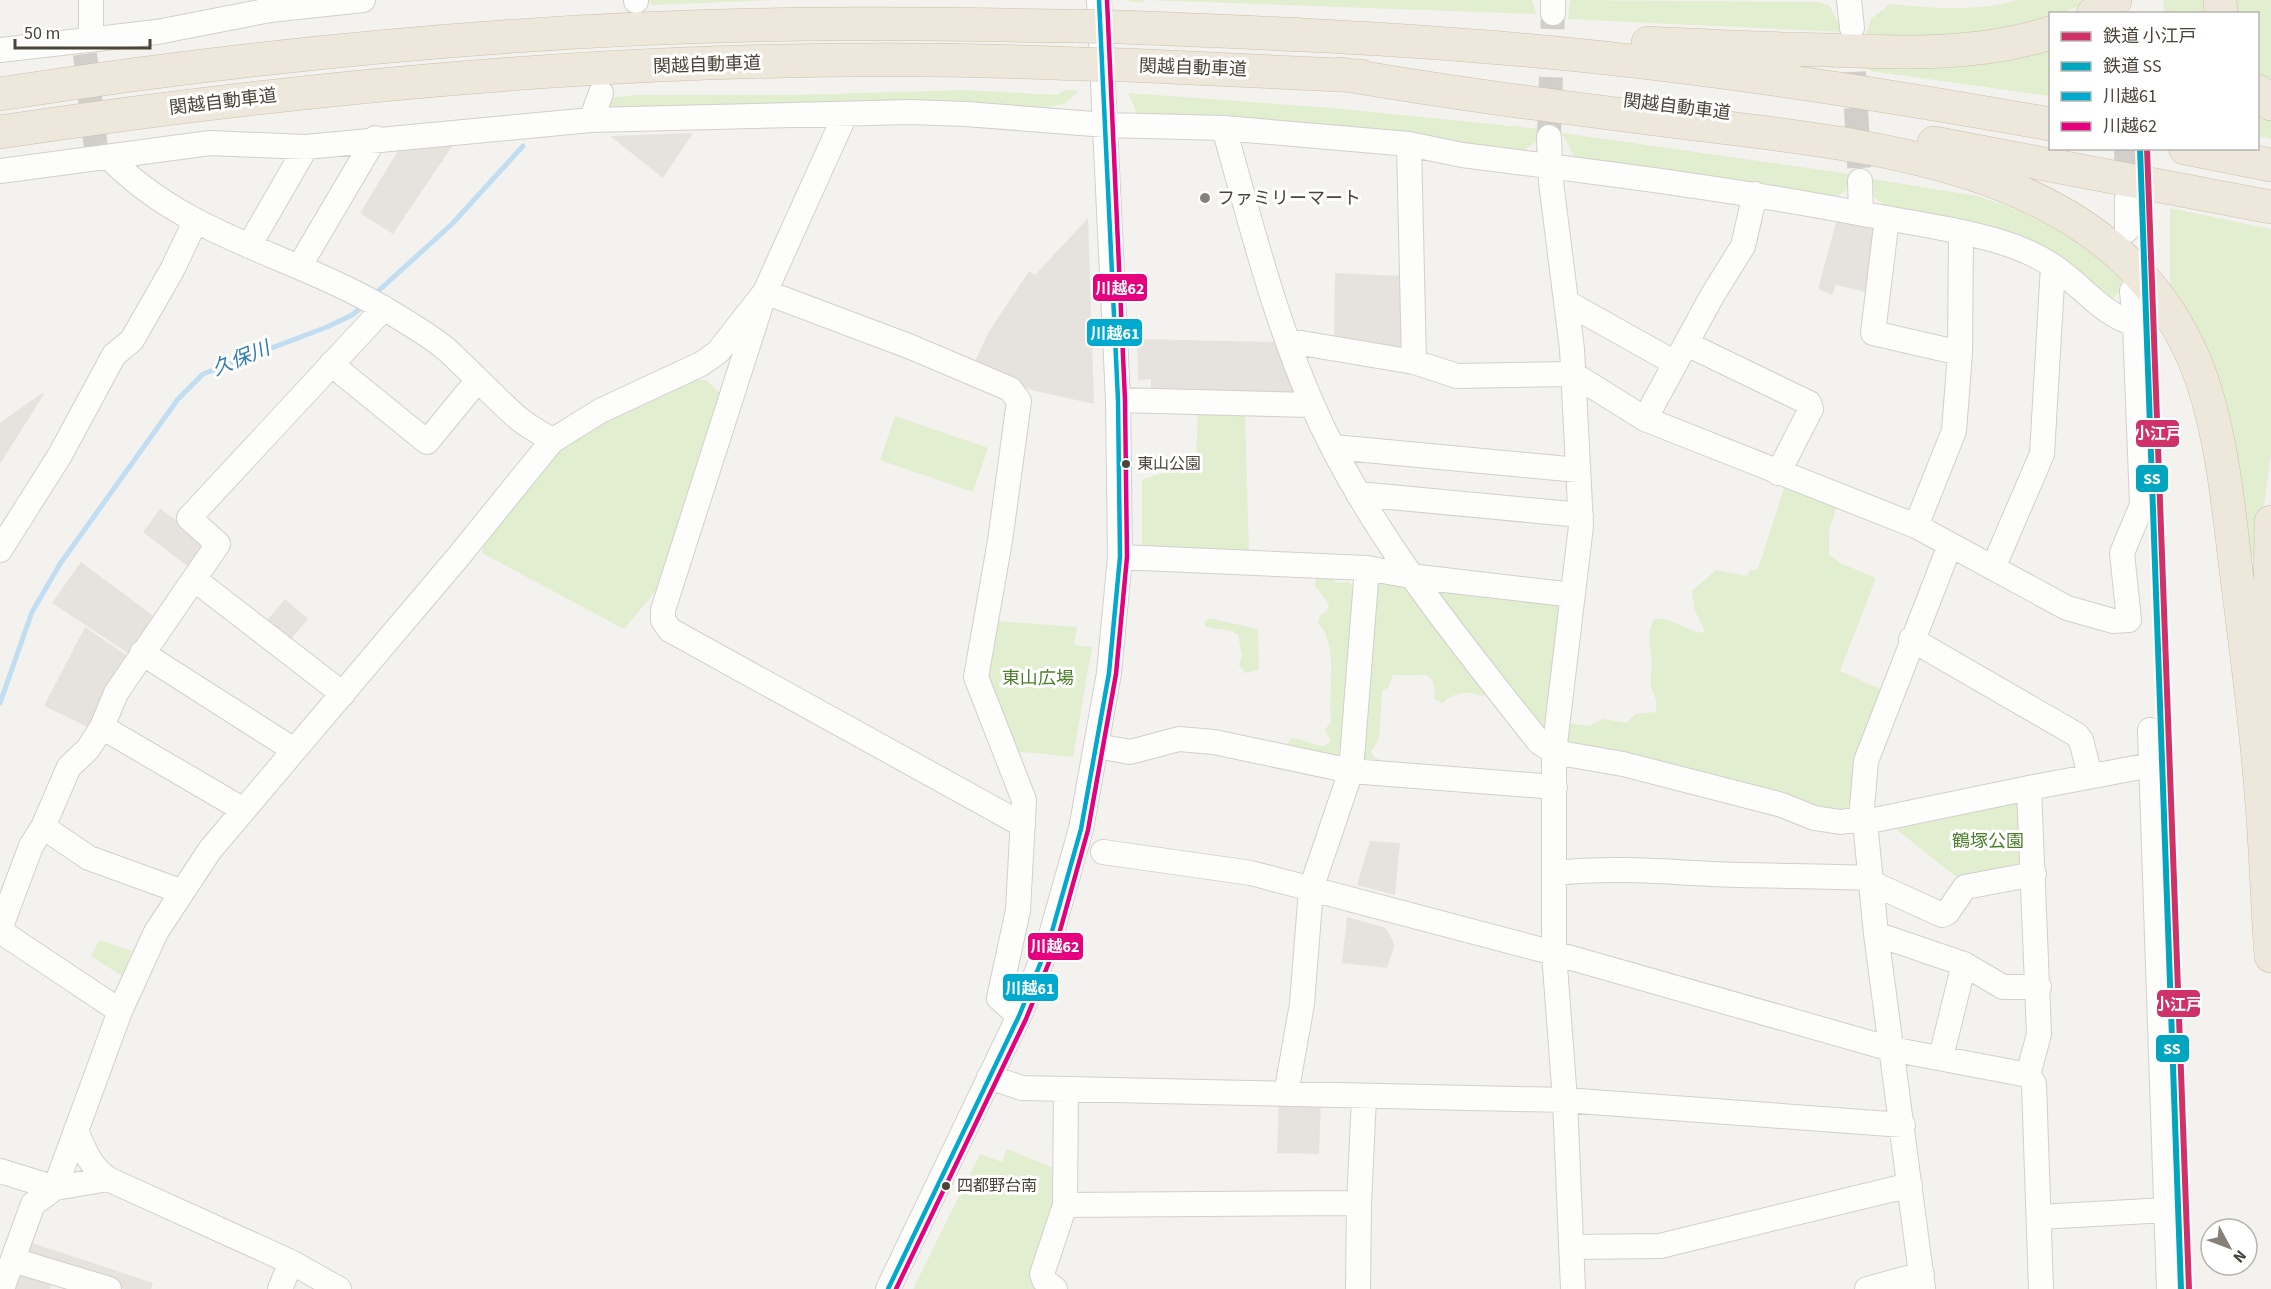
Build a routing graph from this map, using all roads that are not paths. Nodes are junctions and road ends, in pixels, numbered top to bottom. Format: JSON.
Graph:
{"nodes":[{"id":1,"x":91,"y":0,"type":"edge"},
{"id":2,"x":363,"y":0,"type":"edge"},
{"id":3,"x":1099,"y":0,"type":"edge"},
{"id":4,"x":1849,"y":0,"type":"edge"},
{"id":5,"x":2115,"y":0,"type":"edge"},
{"id":6,"x":2096,"y":12,"type":"edge"},
{"id":7,"x":1852,"y":28,"type":"tunnel mouth"},
{"id":8,"x":2049,"y":33,"type":"edge"},
{"id":9,"x":1340,"y":36,"type":"junction"},
{"id":10,"x":87,"y":44,"type":"junction"},
{"id":11,"x":0,"y":50,"type":"edge"},
{"id":12,"x":1341,"y":74,"type":"junction"},
{"id":13,"x":2259,"y":92,"type":"edge"},
{"id":14,"x":602,"y":93,"type":"dead end"},
{"id":15,"x":0,"y":94,"type":"edge"},
{"id":16,"x":2271,"y":104,"type":"edge"},
{"id":17,"x":845,"y":115,"type":"junction"},
{"id":18,"x":591,"y":120,"type":"junction"},
{"id":19,"x":2049,"y":124,"type":"edge"},
{"id":20,"x":1106,"y":125,"type":"junction"},
{"id":21,"x":1224,"y":128,"type":"junction"},
{"id":22,"x":0,"y":132,"type":"edge"},
{"id":23,"x":1549,"y":137,"type":"tunnel mouth"},
{"id":24,"x":375,"y":138,"type":"junction"},
{"id":25,"x":1409,"y":144,"type":"junction"},
{"id":26,"x":306,"y":147,"type":"junction"},
{"id":27,"x":2195,"y":150,"type":"edge"},
{"id":28,"x":100,"y":155,"type":"junction"},
{"id":29,"x":2271,"y":165,"type":"edge"},
{"id":30,"x":1550,"y":166,"type":"junction"},
{"id":31,"x":0,"y":171,"type":"edge"},
{"id":32,"x":1860,"y":181,"type":"tunnel mouth"},
{"id":33,"x":2131,"y":189,"type":"junction"},
{"id":34,"x":1755,"y":194,"type":"junction"},
{"id":35,"x":2271,"y":207,"type":"edge"},
{"id":36,"x":1861,"y":213,"type":"junction"},
{"id":37,"x":1887,"y":218,"type":"junction"},
{"id":38,"x":195,"y":222,"type":"junction"},
{"id":39,"x":2127,"y":230,"type":"dead end"},
{"id":40,"x":1961,"y":233,"type":"junction"},
{"id":41,"x":249,"y":246,"type":"junction"},
{"id":42,"x":2053,"y":266,"type":"junction"},
{"id":43,"x":299,"y":267,"type":"junction"},
{"id":44,"x":2134,"y":282,"type":"junction"},
{"id":45,"x":765,"y":292,"type":"junction"},
{"id":46,"x":1566,"y":302,"type":"junction"},
{"id":47,"x":384,"y":308,"type":"junction"},
{"id":48,"x":2134,"y":324,"type":"junction"},
{"id":49,"x":1288,"y":340,"type":"junction"},
{"id":50,"x":1681,"y":354,"type":"junction"},
{"id":51,"x":1960,"y":354,"type":"junction"},
{"id":52,"x":1414,"y":362,"type":"junction"},
{"id":53,"x":331,"y":364,"type":"junction"},
{"id":54,"x":1573,"y":374,"type":"junction"},
{"id":55,"x":477,"y":381,"type":"junction"},
{"id":56,"x":1118,"y":400,"type":"junction"},
{"id":57,"x":1312,"y":405,"type":"junction"},
{"id":58,"x":1645,"y":419,"type":"junction"},
{"id":59,"x":552,"y":441,"type":"junction"},
{"id":60,"x":1334,"y":447,"type":"junction"},
{"id":61,"x":1578,"y":470,"type":"junction"},
{"id":62,"x":1778,"y":473,"type":"junction"},
{"id":63,"x":1358,"y":494,"type":"junction"},
{"id":64,"x":1581,"y":515,"type":"junction"},
{"id":65,"x":2271,"y":522,"type":"edge"},
{"id":66,"x":1916,"y":526,"type":"junction"},
{"id":67,"x":1950,"y":545,"type":"junction"},
{"id":68,"x":0,"y":550,"type":"edge"},
{"id":69,"x":1120,"y":557,"type":"junction"},
{"id":70,"x":1366,"y":568,"type":"junction"},
{"id":71,"x":1993,"y":568,"type":"junction"},
{"id":72,"x":1410,"y":576,"type":"junction"},
{"id":73,"x":194,"y":579,"type":"junction"},
{"id":74,"x":1573,"y":595,"type":"junction"},
{"id":75,"x":1911,"y":639,"type":"junction"},
{"id":76,"x":142,"y":653,"type":"junction"},
{"id":77,"x":343,"y":694,"type":"junction"},
{"id":78,"x":102,"y":727,"type":"junction"},
{"id":79,"x":2150,"y":730,"type":"dead end"},
{"id":80,"x":1097,"y":746,"type":"junction"},
{"id":81,"x":294,"y":750,"type":"junction"},
{"id":82,"x":1554,"y":752,"type":"junction"},
{"id":83,"x":2151,"y":765,"type":"junction"},
{"id":84,"x":1351,"y":771,"type":"junction"},
{"id":85,"x":2090,"y":776,"type":"junction"},
{"id":86,"x":1555,"y":787,"type":"junction"},
{"id":87,"x":2029,"y":788,"type":"junction"},
{"id":88,"x":2261,"y":790,"type":"junction"},
{"id":89,"x":242,"y":809,"type":"junction"},
{"id":90,"x":1863,"y":821,"type":"junction"},
{"id":91,"x":1023,"y":825,"type":"junction"},
{"id":92,"x":43,"y":827,"type":"junction"},
{"id":93,"x":1103,"y":852,"type":"dead end"},
{"id":94,"x":1556,"y":873,"type":"junction"},
{"id":95,"x":2034,"y":874,"type":"junction"},
{"id":96,"x":1871,"y":880,"type":"junction"},
{"id":97,"x":1311,"y":889,"type":"junction"},
{"id":98,"x":180,"y":891,"type":"junction"},
{"id":99,"x":0,"y":930,"type":"edge"},
{"id":100,"x":1876,"y":934,"type":"junction"},
{"id":101,"x":1554,"y":953,"type":"junction"},
{"id":102,"x":2271,"y":956,"type":"edge"},
{"id":103,"x":1964,"y":964,"type":"junction"},
{"id":104,"x":2039,"y":987,"type":"junction"},
{"id":105,"x":120,"y":1011,"type":"junction"},
{"id":106,"x":1019,"y":1016,"type":"junction"},
{"id":107,"x":1891,"y":1049,"type":"junction"},
{"id":108,"x":1941,"y":1057,"type":"junction"},
{"id":109,"x":2028,"y":1075,"type":"junction"},
{"id":110,"x":989,"y":1077,"type":"junction"},
{"id":111,"x":1066,"y":1089,"type":"junction"},
{"id":112,"x":1286,"y":1094,"type":"junction"},
{"id":113,"x":1364,"y":1098,"type":"junction"},
{"id":114,"x":1565,"y":1100,"type":"junction"},
{"id":115,"x":1903,"y":1125,"type":"junction"},
{"id":116,"x":76,"y":1130,"type":"junction"},
{"id":117,"x":0,"y":1171,"type":"edge"},
{"id":118,"x":108,"y":1179,"type":"junction"},
{"id":119,"x":1910,"y":1185,"type":"junction"},
{"id":120,"x":55,"y":1188,"type":"junction"},
{"id":121,"x":1359,"y":1203,"type":"junction"},
{"id":122,"x":1065,"y":1205,"type":"junction"},
{"id":123,"x":2167,"y":1210,"type":"junction"},
{"id":124,"x":2039,"y":1217,"type":"junction"},
{"id":125,"x":1571,"y":1247,"type":"junction"},
{"id":126,"x":13,"y":1260,"type":"junction"},
{"id":127,"x":291,"y":1262,"type":"junction"},
{"id":128,"x":1922,"y":1281,"type":"edge"},
{"id":129,"x":2,"y":1289,"type":"edge"},
{"id":130,"x":108,"y":1289,"type":"edge"},
{"id":131,"x":280,"y":1289,"type":"edge"},
{"id":132,"x":339,"y":1289,"type":"edge"},
{"id":133,"x":888,"y":1289,"type":"edge"},
{"id":134,"x":1055,"y":1289,"type":"edge"},
{"id":135,"x":1358,"y":1289,"type":"edge"},
{"id":136,"x":1573,"y":1289,"type":"edge"},
{"id":137,"x":1867,"y":1289,"type":"edge"},
{"id":138,"x":2041,"y":1289,"type":"edge"},
{"id":139,"x":2169,"y":1289,"type":"edge"}],
"edges":[{"from":1,"to":10,"type":"street"},
{"from":2,"to":10,"type":"street"},
{"from":3,"to":20,"type":"street"},
{"from":4,"to":7,"type":"street"},
{"from":5,"to":6,"type":"highway"},
{"from":8,"to":9,"type":"highway"},
{"from":9,"to":15,"type":"highway","name":"関越自動車道","bridge":true},
{"from":9,"to":19,"type":"highway","name":"関越自動車道"},
{"from":10,"to":11,"type":"street"},
{"from":12,"to":22,"type":"highway","name":"関越自動車道","bridge":true},
{"from":12,"to":33,"type":"highway","name":"関越自動車道"},
{"from":12,"to":44,"type":"highway"},
{"from":13,"to":16,"type":"highway"},
{"from":14,"to":18,"type":"street"},
{"from":17,"to":18,"type":"street"},
{"from":17,"to":20,"type":"street"},
{"from":17,"to":45,"type":"street"},
{"from":18,"to":24,"type":"street"},
{"from":20,"to":21,"type":"street"},
{"from":20,"to":56,"type":"street"},
{"from":21,"to":25,"type":"street"},
{"from":21,"to":49,"type":"street"},
{"from":23,"to":30,"type":"street"},
{"from":24,"to":26,"type":"street"},
{"from":24,"to":43,"type":"street"},
{"from":25,"to":30,"type":"street"},
{"from":25,"to":52,"type":"street"},
{"from":26,"to":28,"type":"street"},
{"from":26,"to":41,"type":"street"},
{"from":27,"to":29,"type":"highway"},
{"from":28,"to":31,"type":"street"},
{"from":28,"to":38,"type":"street"},
{"from":30,"to":34,"type":"street"},
{"from":30,"to":46,"type":"street"},
{"from":32,"to":36,"type":"street"},
{"from":33,"to":35,"type":"highway","name":"関越自動車道"},
{"from":33,"to":39,"type":"street"},
{"from":34,"to":36,"type":"street"},
{"from":34,"to":50,"type":"street"},
{"from":36,"to":37,"type":"street"},
{"from":37,"to":40,"type":"street"},
{"from":37,"to":51,"type":"street"},
{"from":38,"to":41,"type":"street"},
{"from":38,"to":68,"type":"street"},
{"from":40,"to":42,"type":"street"},
{"from":40,"to":51,"type":"street"},
{"from":41,"to":43,"type":"street"},
{"from":42,"to":48,"type":"street"},
{"from":42,"to":71,"type":"street"},
{"from":43,"to":47,"type":"street"},
{"from":44,"to":48,"type":"street"},
{"from":44,"to":88,"type":"highway"},
{"from":45,"to":59,"type":"street"},
{"from":45,"to":91,"type":"street"},
{"from":45,"to":91,"type":"street"},
{"from":46,"to":50,"type":"street"},
{"from":46,"to":54,"type":"street"},
{"from":47,"to":53,"type":"street"},
{"from":47,"to":55,"type":"street"},
{"from":48,"to":71,"type":"street"},
{"from":49,"to":52,"type":"street"},
{"from":49,"to":57,"type":"street"},
{"from":50,"to":58,"type":"street"},
{"from":50,"to":62,"type":"street"},
{"from":51,"to":66,"type":"street"},
{"from":52,"to":54,"type":"street"},
{"from":53,"to":55,"type":"street"},
{"from":53,"to":73,"type":"street"},
{"from":54,"to":58,"type":"street"},
{"from":54,"to":61,"type":"street"},
{"from":55,"to":59,"type":"street"},
{"from":56,"to":57,"type":"street"},
{"from":56,"to":69,"type":"street"},
{"from":57,"to":60,"type":"street"},
{"from":58,"to":62,"type":"street"},
{"from":59,"to":77,"type":"street"},
{"from":60,"to":61,"type":"street"},
{"from":60,"to":63,"type":"street"},
{"from":61,"to":64,"type":"street"},
{"from":62,"to":66,"type":"street"},
{"from":63,"to":64,"type":"street"},
{"from":63,"to":72,"type":"street"},
{"from":64,"to":74,"type":"street"},
{"from":65,"to":88,"type":"highway"},
{"from":66,"to":67,"type":"street"},
{"from":67,"to":71,"type":"street"},
{"from":67,"to":75,"type":"street"},
{"from":69,"to":70,"type":"street"},
{"from":69,"to":80,"type":"street"},
{"from":70,"to":72,"type":"street"},
{"from":70,"to":84,"type":"street"},
{"from":72,"to":74,"type":"street"},
{"from":72,"to":82,"type":"street"},
{"from":73,"to":76,"type":"street"},
{"from":73,"to":77,"type":"street"},
{"from":74,"to":82,"type":"street"},
{"from":75,"to":85,"type":"street"},
{"from":75,"to":90,"type":"street"},
{"from":76,"to":78,"type":"street"},
{"from":76,"to":81,"type":"street"},
{"from":77,"to":81,"type":"street"},
{"from":78,"to":89,"type":"street"},
{"from":78,"to":92,"type":"street"},
{"from":79,"to":83,"type":"street"},
{"from":80,"to":84,"type":"street"},
{"from":80,"to":106,"type":"street"},
{"from":81,"to":89,"type":"street"},
{"from":82,"to":86,"type":"street"},
{"from":82,"to":90,"type":"street"},
{"from":83,"to":85,"type":"street"},
{"from":83,"to":123,"type":"street"},
{"from":84,"to":86,"type":"street"},
{"from":84,"to":97,"type":"street"},
{"from":85,"to":87,"type":"street"},
{"from":86,"to":94,"type":"street"},
{"from":87,"to":90,"type":"street"},
{"from":87,"to":95,"type":"street"},
{"from":88,"to":102,"type":"highway"},
{"from":89,"to":98,"type":"street"},
{"from":90,"to":96,"type":"street"},
{"from":91,"to":106,"type":"street"},
{"from":92,"to":98,"type":"street"},
{"from":92,"to":99,"type":"street"},
{"from":93,"to":97,"type":"street"},
{"from":94,"to":96,"type":"street"},
{"from":94,"to":101,"type":"street"},
{"from":95,"to":96,"type":"street"},
{"from":95,"to":104,"type":"street"},
{"from":96,"to":100,"type":"street"},
{"from":97,"to":101,"type":"street"},
{"from":97,"to":112,"type":"street"},
{"from":98,"to":105,"type":"street"},
{"from":99,"to":105,"type":"street"},
{"from":100,"to":103,"type":"street"},
{"from":100,"to":107,"type":"street"},
{"from":101,"to":107,"type":"street"},
{"from":101,"to":114,"type":"street"},
{"from":103,"to":104,"type":"street"},
{"from":103,"to":108,"type":"street"},
{"from":104,"to":109,"type":"street"},
{"from":105,"to":116,"type":"street"},
{"from":106,"to":110,"type":"street"},
{"from":107,"to":108,"type":"street"},
{"from":107,"to":115,"type":"street"},
{"from":108,"to":109,"type":"street"},
{"from":109,"to":124,"type":"street"},
{"from":110,"to":111,"type":"street"},
{"from":110,"to":133,"type":"street"},
{"from":111,"to":112,"type":"street"},
{"from":111,"to":122,"type":"street"},
{"from":112,"to":113,"type":"street"},
{"from":113,"to":114,"type":"street"},
{"from":113,"to":121,"type":"street"},
{"from":114,"to":115,"type":"street"},
{"from":114,"to":125,"type":"street"},
{"from":115,"to":119,"type":"street"},
{"from":116,"to":118,"type":"street"},
{"from":116,"to":120,"type":"street"},
{"from":117,"to":120,"type":"street"},
{"from":118,"to":120,"type":"street"},
{"from":118,"to":127,"type":"street"},
{"from":119,"to":125,"type":"street"},
{"from":119,"to":128,"type":"street"},
{"from":120,"to":126,"type":"street"},
{"from":121,"to":122,"type":"street"},
{"from":121,"to":135,"type":"street"},
{"from":122,"to":134,"type":"street"},
{"from":123,"to":124,"type":"street"},
{"from":123,"to":139,"type":"street"},
{"from":124,"to":138,"type":"street"},
{"from":125,"to":136,"type":"street"},
{"from":126,"to":129,"type":"street"},
{"from":126,"to":130,"type":"street"},
{"from":127,"to":131,"type":"street"},
{"from":127,"to":132,"type":"street"},
{"from":128,"to":137,"type":"street"}]}
